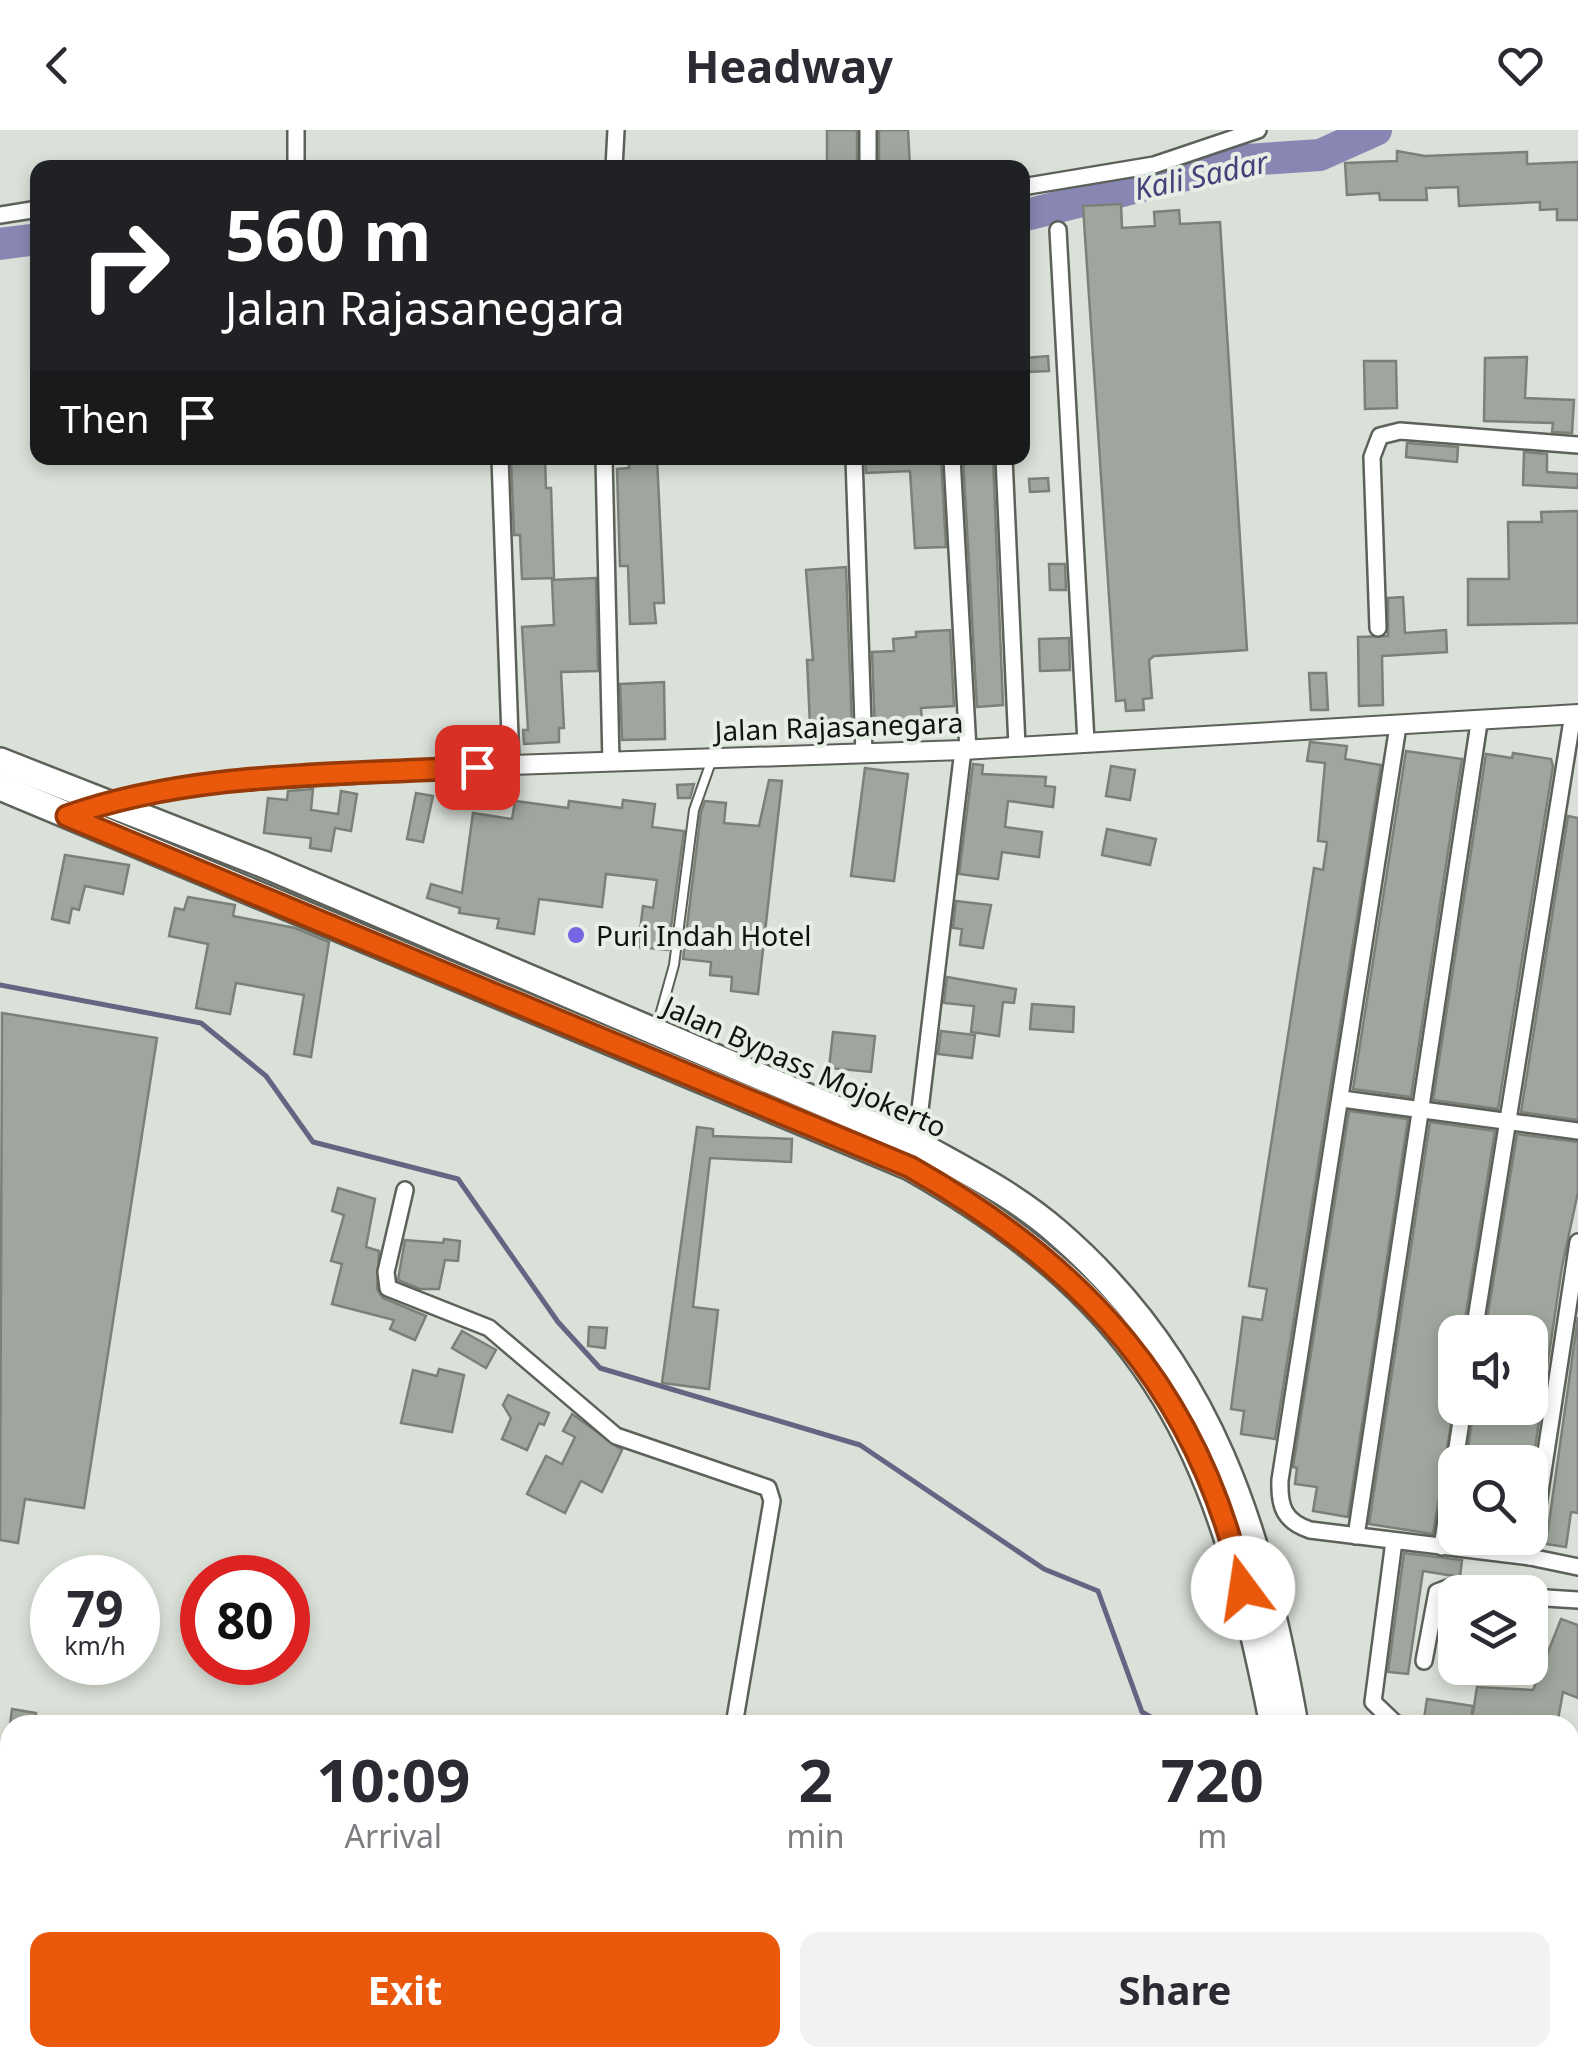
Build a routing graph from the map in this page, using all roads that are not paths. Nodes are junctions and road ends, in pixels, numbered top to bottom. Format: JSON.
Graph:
{"nodes":[{"id":1,"x":296,"y":130,"type":"edge"},
{"id":2,"x":616,"y":130,"type":"edge"},
{"id":3,"x":868,"y":130,"type":"edge"},
{"id":4,"x":1258,"y":130,"type":"edge"},
{"id":5,"x":296,"y":160,"type":"edge"},
{"id":6,"x":614,"y":160,"type":"edge"},
{"id":7,"x":868,"y":160,"type":"edge"},
{"id":8,"x":1030,"y":186,"type":"edge"},
{"id":9,"x":30,"y":210,"type":"edge"},
{"id":10,"x":0,"y":214,"type":"edge"},
{"id":11,"x":1058,"y":230,"type":"dead end"},
{"id":12,"x":1578,"y":445,"type":"edge"},
{"id":13,"x":500,"y":465,"type":"edge"},
{"id":14,"x":604,"y":465,"type":"edge"},
{"id":15,"x":854,"y":465,"type":"edge"},
{"id":16,"x":952,"y":465,"type":"edge"},
{"id":17,"x":1004,"y":465,"type":"edge"},
{"id":18,"x":1378,"y":628,"type":"dead end"},
{"id":19,"x":1575,"y":714,"type":"edge"},
{"id":20,"x":1479,"y":723,"type":"junction"},
{"id":21,"x":1398,"y":726,"type":"junction"},
{"id":22,"x":1086,"y":742,"type":"junction"},
{"id":23,"x":1017,"y":746,"type":"junction"},
{"id":24,"x":965,"y":750,"type":"junction"},
{"id":25,"x":864,"y":753,"type":"junction"},
{"id":26,"x":712,"y":758,"type":"junction"},
{"id":27,"x":0,"y":761,"type":"edge"},
{"id":28,"x":611,"y":762,"type":"junction"},
{"id":29,"x":511,"y":765,"type":"junction"},
{"id":30,"x":35,"y":776,"type":"junction"},
{"id":31,"x":2,"y":789,"type":"edge"},
{"id":32,"x":103,"y":803,"type":"junction"},
{"id":33,"x":67,"y":816,"type":"junction"},
{"id":34,"x":655,"y":1032,"type":"junction"},
{"id":35,"x":1342,"y":1099,"type":"junction"},
{"id":36,"x":1422,"y":1108,"type":"junction"},
{"id":37,"x":1506,"y":1121,"type":"junction"},
{"id":38,"x":1578,"y":1131,"type":"edge"},
{"id":39,"x":916,"y":1143,"type":"junction"},
{"id":40,"x":404,"y":1190,"type":"dead end"},
{"id":41,"x":1578,"y":1242,"type":"edge"},
{"id":42,"x":1477,"y":1315,"type":"edge"},
{"id":43,"x":1356,"y":1536,"type":"junction"},
{"id":44,"x":1394,"y":1541,"type":"junction"},
{"id":45,"x":1438,"y":1546,"type":"edge"},
{"id":46,"x":1514,"y":1555,"type":"edge"},
{"id":47,"x":1530,"y":1557,"type":"junction"},
{"id":48,"x":1578,"y":1568,"type":"edge"},
{"id":49,"x":1438,"y":1592,"type":"edge"},
{"id":50,"x":1548,"y":1598,"type":"edge"},
{"id":51,"x":1578,"y":1600,"type":"edge"},
{"id":52,"x":1424,"y":1660,"type":"dead end"},
{"id":53,"x":736,"y":1715,"type":"edge"},
{"id":54,"x":1282,"y":1715,"type":"edge"},
{"id":55,"x":1387,"y":1715,"type":"edge"}],
"edges":[{"from":1,"to":5,"type":"street"},
{"from":2,"to":6,"type":"street"},
{"from":3,"to":7,"type":"street"},
{"from":4,"to":8,"type":"street"},
{"from":9,"to":10,"type":"street"},
{"from":11,"to":22,"type":"street"},
{"from":12,"to":18,"type":"street"},
{"from":13,"to":29,"type":"street"},
{"from":14,"to":28,"type":"street"},
{"from":15,"to":25,"type":"street"},
{"from":16,"to":24,"type":"street"},
{"from":17,"to":23,"type":"street"},
{"from":19,"to":20,"type":"street","name":"Jalan Rajasanegara"},
{"from":19,"to":37,"type":"street"},
{"from":20,"to":21,"type":"street","name":"Jalan Rajasanegara"},
{"from":20,"to":36,"type":"street"},
{"from":21,"to":22,"type":"street","name":"Jalan Rajasanegara"},
{"from":21,"to":35,"type":"street"},
{"from":22,"to":23,"type":"street","name":"Jalan Rajasanegara"},
{"from":23,"to":24,"type":"street","name":"Jalan Rajasanegara"},
{"from":24,"to":25,"type":"street","name":"Jalan Rajasanegara"},
{"from":24,"to":39,"type":"street"},
{"from":25,"to":26,"type":"street","name":"Jalan Rajasanegara"},
{"from":26,"to":28,"type":"street","name":"Jalan Rajasanegara"},
{"from":26,"to":34,"type":"lane"},
{"from":27,"to":30,"type":"highway","name":"Jalan Bypass Mojokerto"},
{"from":28,"to":29,"type":"street","name":"Jalan Rajasanegara"},
{"from":29,"to":32,"type":"street","name":"Jalan Rajasanegara"},
{"from":30,"to":31,"type":"street"},
{"from":30,"to":32,"type":"highway","name":"Jalan Bypass Mojokerto"},
{"from":31,"to":33,"type":"highway","name":"Jalan Bypass Mojokerto"},
{"from":32,"to":33,"type":"street","name":"Jalan Rajasanegara"},
{"from":32,"to":34,"type":"highway","name":"Jalan Bypass Mojokerto"},
{"from":33,"to":54,"type":"highway","name":"Jalan Bypass Mojokerto"},
{"from":34,"to":39,"type":"highway","name":"Jalan Bypass Mojokerto"},
{"from":35,"to":36,"type":"street"},
{"from":35,"to":43,"type":"street"},
{"from":36,"to":37,"type":"street"},
{"from":36,"to":43,"type":"street"},
{"from":37,"to":38,"type":"street"},
{"from":37,"to":42,"type":"street"},
{"from":39,"to":54,"type":"highway","name":"Jalan Bypass Mojokerto"},
{"from":40,"to":53,"type":"street"},
{"from":41,"to":47,"type":"street"},
{"from":43,"to":44,"type":"street"},
{"from":44,"to":45,"type":"street"},
{"from":44,"to":55,"type":"street"},
{"from":46,"to":47,"type":"street"},
{"from":47,"to":48,"type":"street"},
{"from":49,"to":52,"type":"street"},
{"from":50,"to":51,"type":"street"}]}
